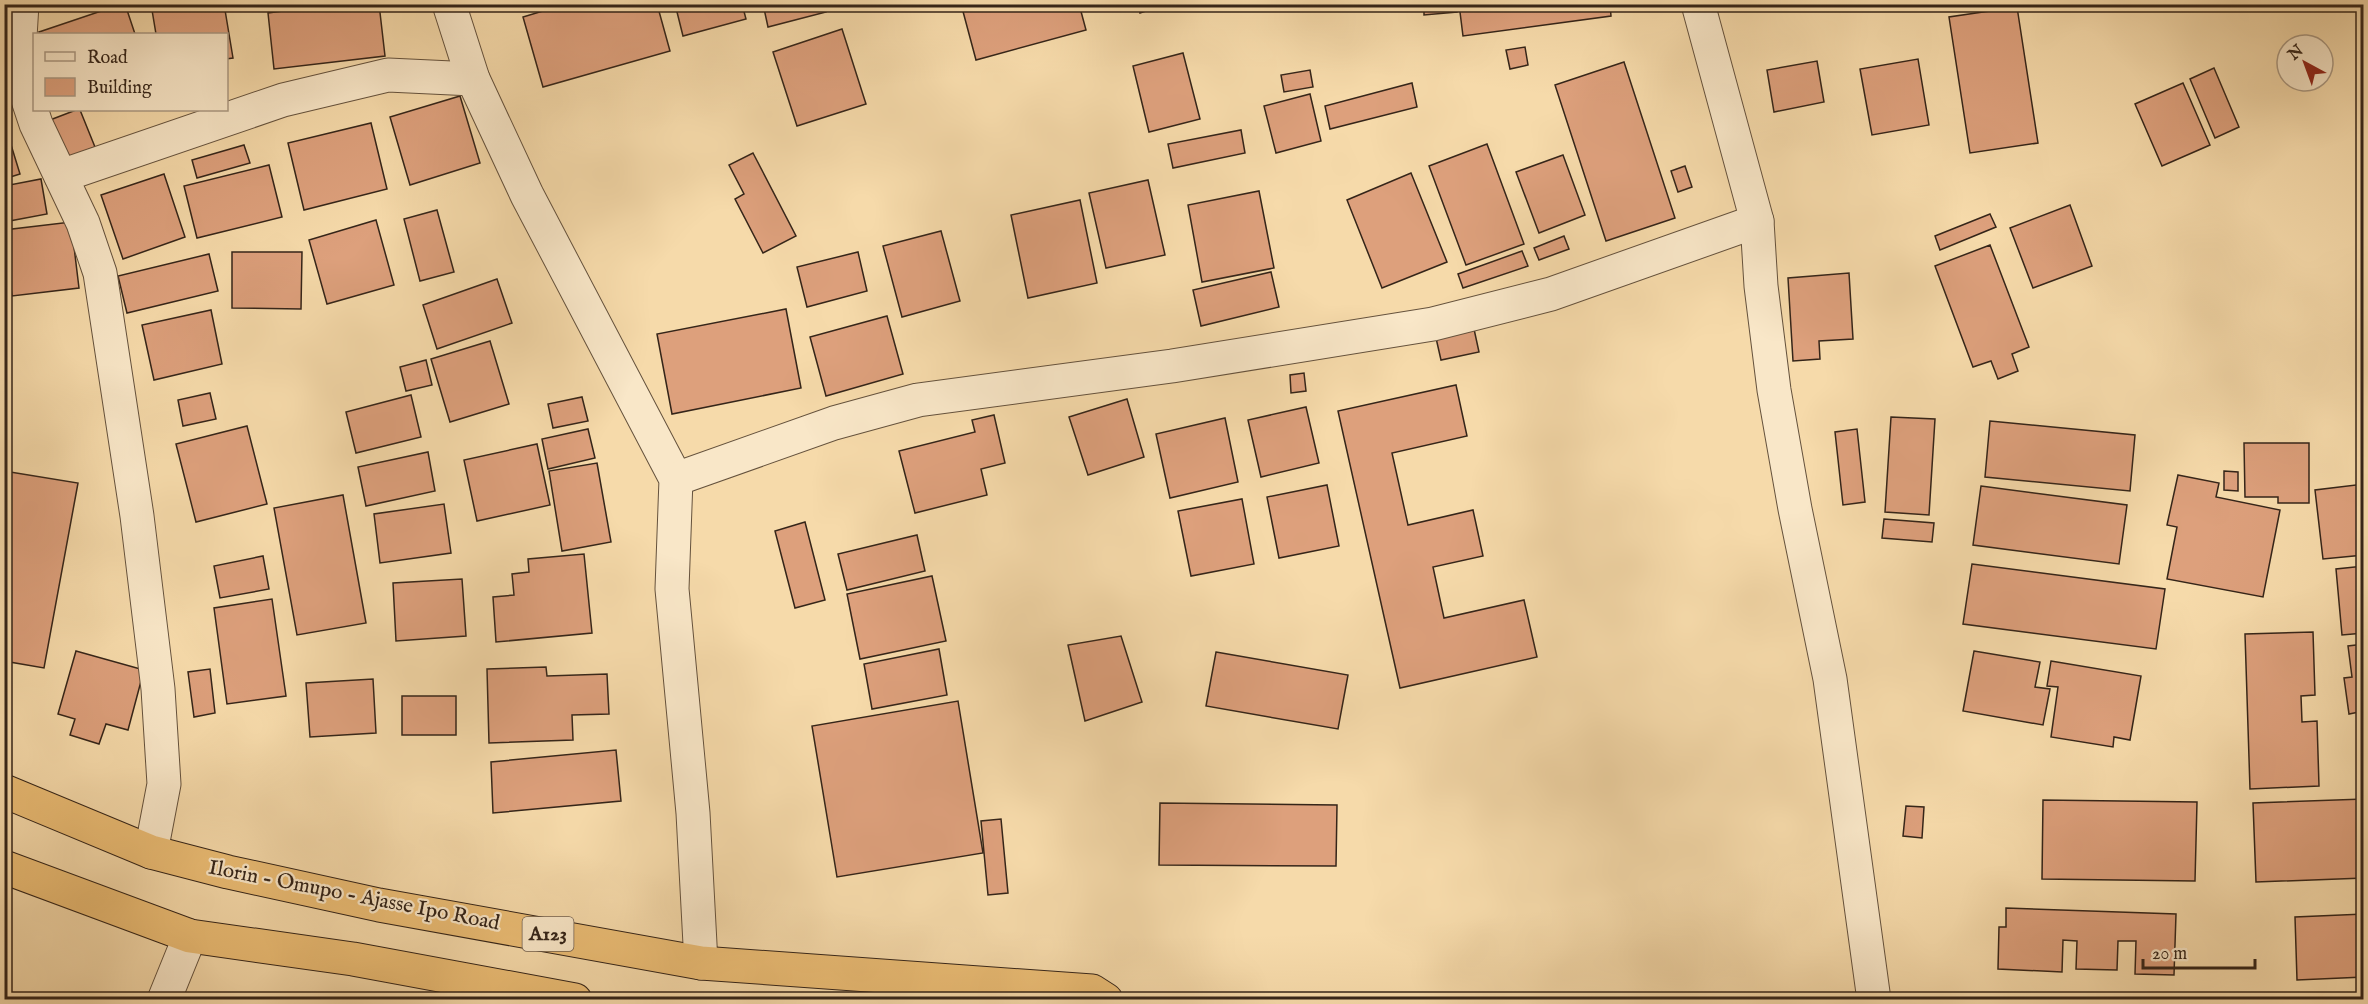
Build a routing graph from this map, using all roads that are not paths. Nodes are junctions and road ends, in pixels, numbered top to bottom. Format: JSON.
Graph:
{"nodes":[{"id":1,"x":22,"y":4,"type":"edge"},
{"id":2,"x":449,"y":4,"type":"edge"},
{"id":3,"x":1707,"y":6,"type":"edge"},
{"id":4,"x":473,"y":79,"type":"junction"},
{"id":5,"x":61,"y":176,"type":"junction"},
{"id":6,"x":1757,"y":221,"type":"junction"},
{"id":7,"x":676,"y":479,"type":"junction"},
{"id":8,"x":4,"y":791,"type":"edge"},
{"id":9,"x":151,"y":852,"type":"junction"},
{"id":10,"x":4,"y":867,"type":"edge"},
{"id":11,"x":190,"y":936,"type":"junction"},
{"id":12,"x":701,"y":963,"type":"junction"},
{"id":13,"x":164,"y":999,"type":"edge"},
{"id":14,"x":575,"y":999,"type":"edge"},
{"id":15,"x":1106,"y":999,"type":"edge"},
{"id":16,"x":1874,"y":999,"type":"edge"}],
"edges":[{"from":1,"to":5,"type":"street"},
{"from":2,"to":4,"type":"street"},
{"from":3,"to":6,"type":"street"},
{"from":4,"to":5,"type":"street"},
{"from":4,"to":7,"type":"street"},
{"from":5,"to":9,"type":"street"},
{"from":6,"to":7,"type":"street"},
{"from":6,"to":16,"type":"street"},
{"from":7,"to":12,"type":"street"},
{"from":8,"to":9,"type":"highway","name":"Ilorin - Omupo - Ajasse Ipo Road","number":"A123"},
{"from":9,"to":12,"type":"highway","name":"Ilorin - Omupo - Ajasse Ipo Road","number":"A123"},
{"from":10,"to":11,"type":"highway"},
{"from":11,"to":13,"type":"street"},
{"from":11,"to":14,"type":"highway"},
{"from":12,"to":15,"type":"highway","name":"Ilorin - Omupo - Ajasse Ipo Road","number":"A123"}]}
